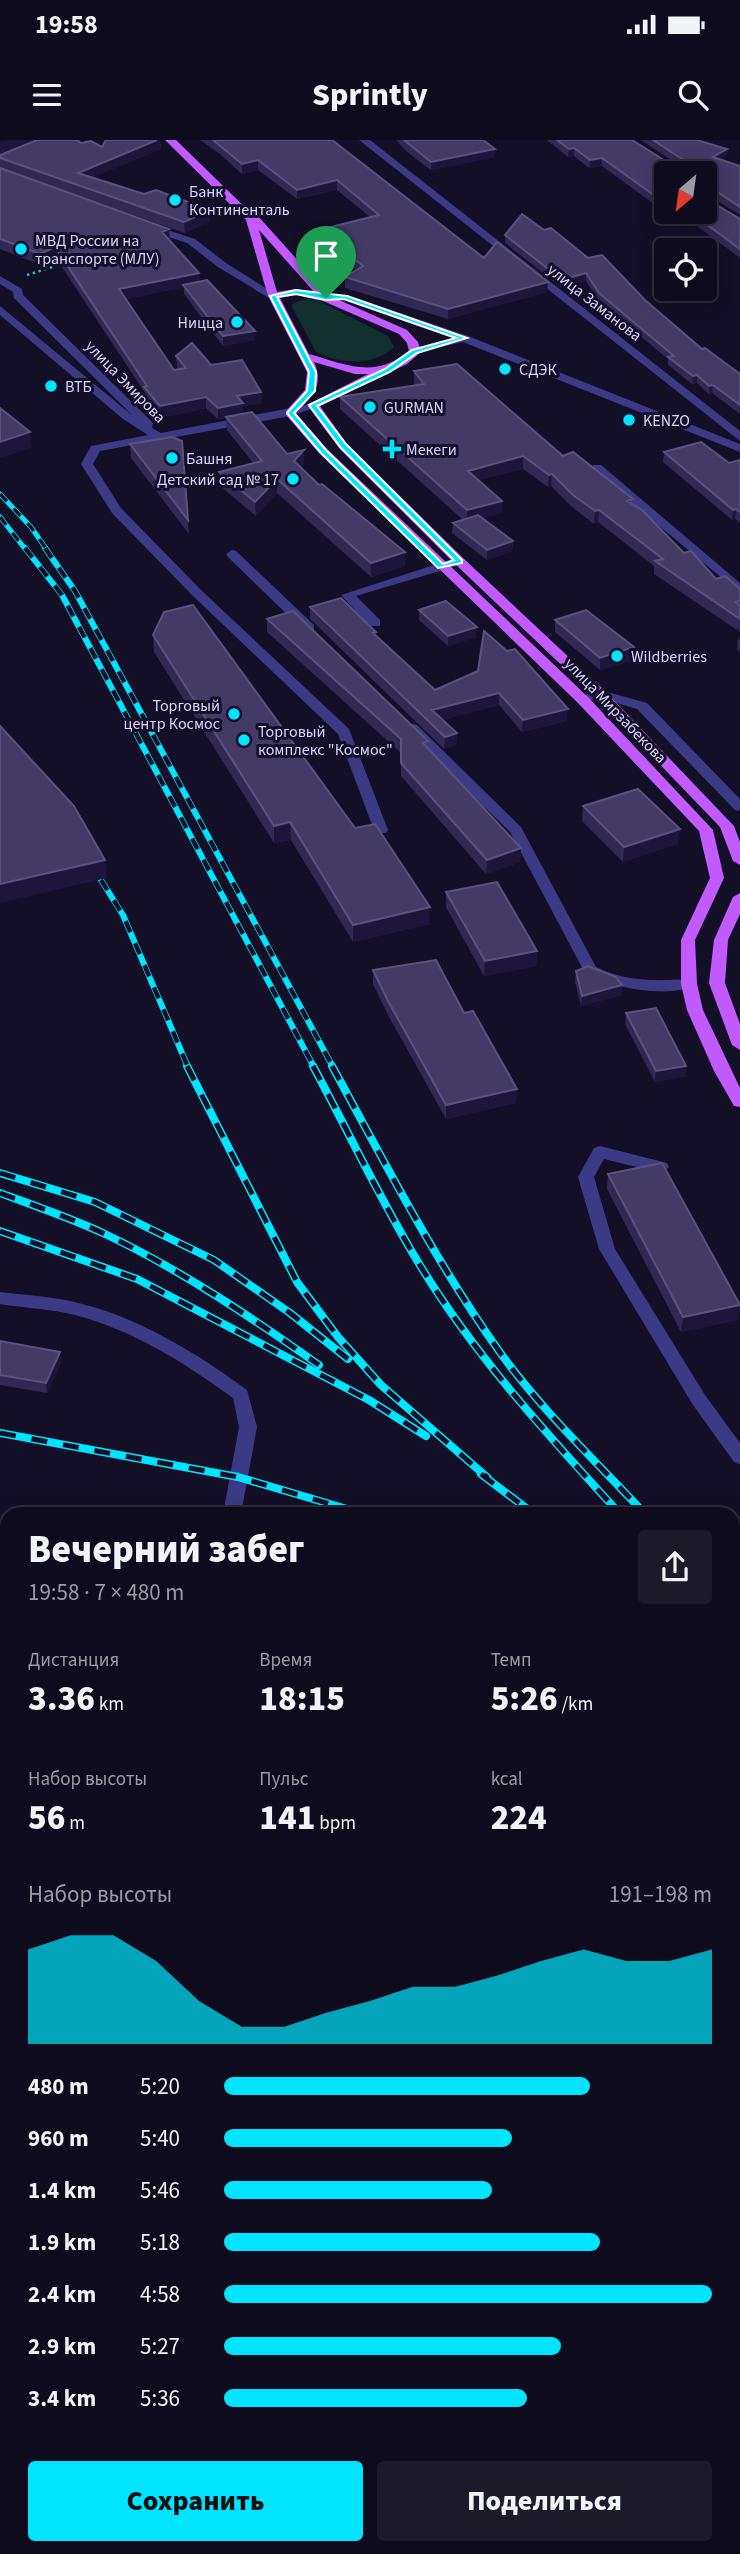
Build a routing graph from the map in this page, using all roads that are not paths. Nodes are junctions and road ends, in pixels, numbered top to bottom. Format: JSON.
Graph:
{"nodes":[{"id":1,"x":170,"y":140,"type":"edge"},
{"id":2,"x":176,"y":140,"type":"edge"},
{"id":3,"x":364,"y":140,"type":"edge"},
{"id":4,"x":141,"y":224,"type":"edge"},
{"id":5,"x":2,"y":280,"type":"edge"},
{"id":6,"x":18,"y":296,"type":"junction"},
{"id":7,"x":273,"y":296,"type":"junction"},
{"id":8,"x":326,"y":298,"type":"junction"},
{"id":9,"x":0,"y":307,"type":"edge"},
{"id":10,"x":464,"y":338,"type":"junction"},
{"id":11,"x":415,"y":352,"type":"junction"},
{"id":12,"x":307,"y":357,"type":"junction"},
{"id":13,"x":388,"y":371,"type":"junction"},
{"id":14,"x":313,"y":405,"type":"junction"},
{"id":15,"x":290,"y":413,"type":"junction"},
{"id":16,"x":158,"y":436,"type":"junction"},
{"id":17,"x":740,"y":437,"type":"edge"},
{"id":18,"x":740,"y":448,"type":"edge"},
{"id":19,"x":597,"y":468,"type":"edge"},
{"id":20,"x":232,"y":554,"type":"dead end"},
{"id":21,"x":459,"y":561,"type":"junction"},
{"id":22,"x":441,"y":566,"type":"junction"},
{"id":23,"x":740,"y":589,"type":"edge"},
{"id":24,"x":375,"y":623,"type":"dead end"},
{"id":25,"x":321,"y":640,"type":"edge"},
{"id":26,"x":600,"y":694,"type":"junction"},
{"id":27,"x":582,"y":699,"type":"junction"},
{"id":28,"x":399,"y":716,"type":"edge"},
{"id":29,"x":740,"y":807,"type":"edge"},
{"id":30,"x":381,"y":830,"type":"edge"},
{"id":31,"x":740,"y":861,"type":"edge"},
{"id":32,"x":740,"y":897,"type":"edge"},
{"id":33,"x":689,"y":984,"type":"junction"},
{"id":34,"x":740,"y":1045,"type":"edge"},
{"id":35,"x":740,"y":1102,"type":"edge"},
{"id":36,"x":661,"y":1167,"type":"edge"},
{"id":37,"x":0,"y":1298,"type":"edge"},
{"id":38,"x":740,"y":1457,"type":"edge"},
{"id":39,"x":233,"y":1507,"type":"edge"}],
"edges":[{"from":1,"to":7,"type":"main road"},
{"from":2,"to":8,"type":"main road"},
{"from":3,"to":17,"type":"street","name":"улица Заманова"},
{"from":4,"to":7,"type":"street"},
{"from":5,"to":6,"type":"street","name":"улица Эмирова"},
{"from":6,"to":9,"type":"street","name":"улица Эмирова"},
{"from":6,"to":16,"type":"street","name":"улица Эмирова"},
{"from":7,"to":8,"type":"main road"},
{"from":7,"to":12,"type":"main road"},
{"from":8,"to":10,"type":"street"},
{"from":8,"to":11,"type":"main road"},
{"from":9,"to":16,"type":"street","name":"улица Эмирова"},
{"from":10,"to":11,"type":"street"},
{"from":10,"to":18,"type":"street"},
{"from":11,"to":13,"type":"main road"},
{"from":12,"to":13,"type":"main road"},
{"from":12,"to":15,"type":"main road"},
{"from":13,"to":14,"type":"main road"},
{"from":14,"to":15,"type":"street"},
{"from":14,"to":21,"type":"main road","name":"улица Мирзабекова"},
{"from":15,"to":16,"type":"street"},
{"from":15,"to":22,"type":"main road","name":"улица Мирзабекова"},
{"from":16,"to":30,"type":"street"},
{"from":19,"to":23,"type":"street"},
{"from":20,"to":25,"type":"street"},
{"from":21,"to":22,"type":"street"},
{"from":21,"to":26,"type":"main road","name":"улица Мирзабекова"},
{"from":22,"to":24,"type":"street"},
{"from":22,"to":27,"type":"main road","name":"улица Мирзабекова"},
{"from":26,"to":27,"type":"street"},
{"from":26,"to":29,"type":"street"},
{"from":26,"to":31,"type":"main road","name":"улица Мирзабекова"},
{"from":27,"to":33,"type":"main road","name":"улица Мирзабекова"},
{"from":28,"to":33,"type":"street"},
{"from":32,"to":34,"type":"main road"},
{"from":33,"to":35,"type":"main road","name":"улица Мирзабекова"},
{"from":36,"to":38,"type":"street"},
{"from":37,"to":39,"type":"street"}]}
